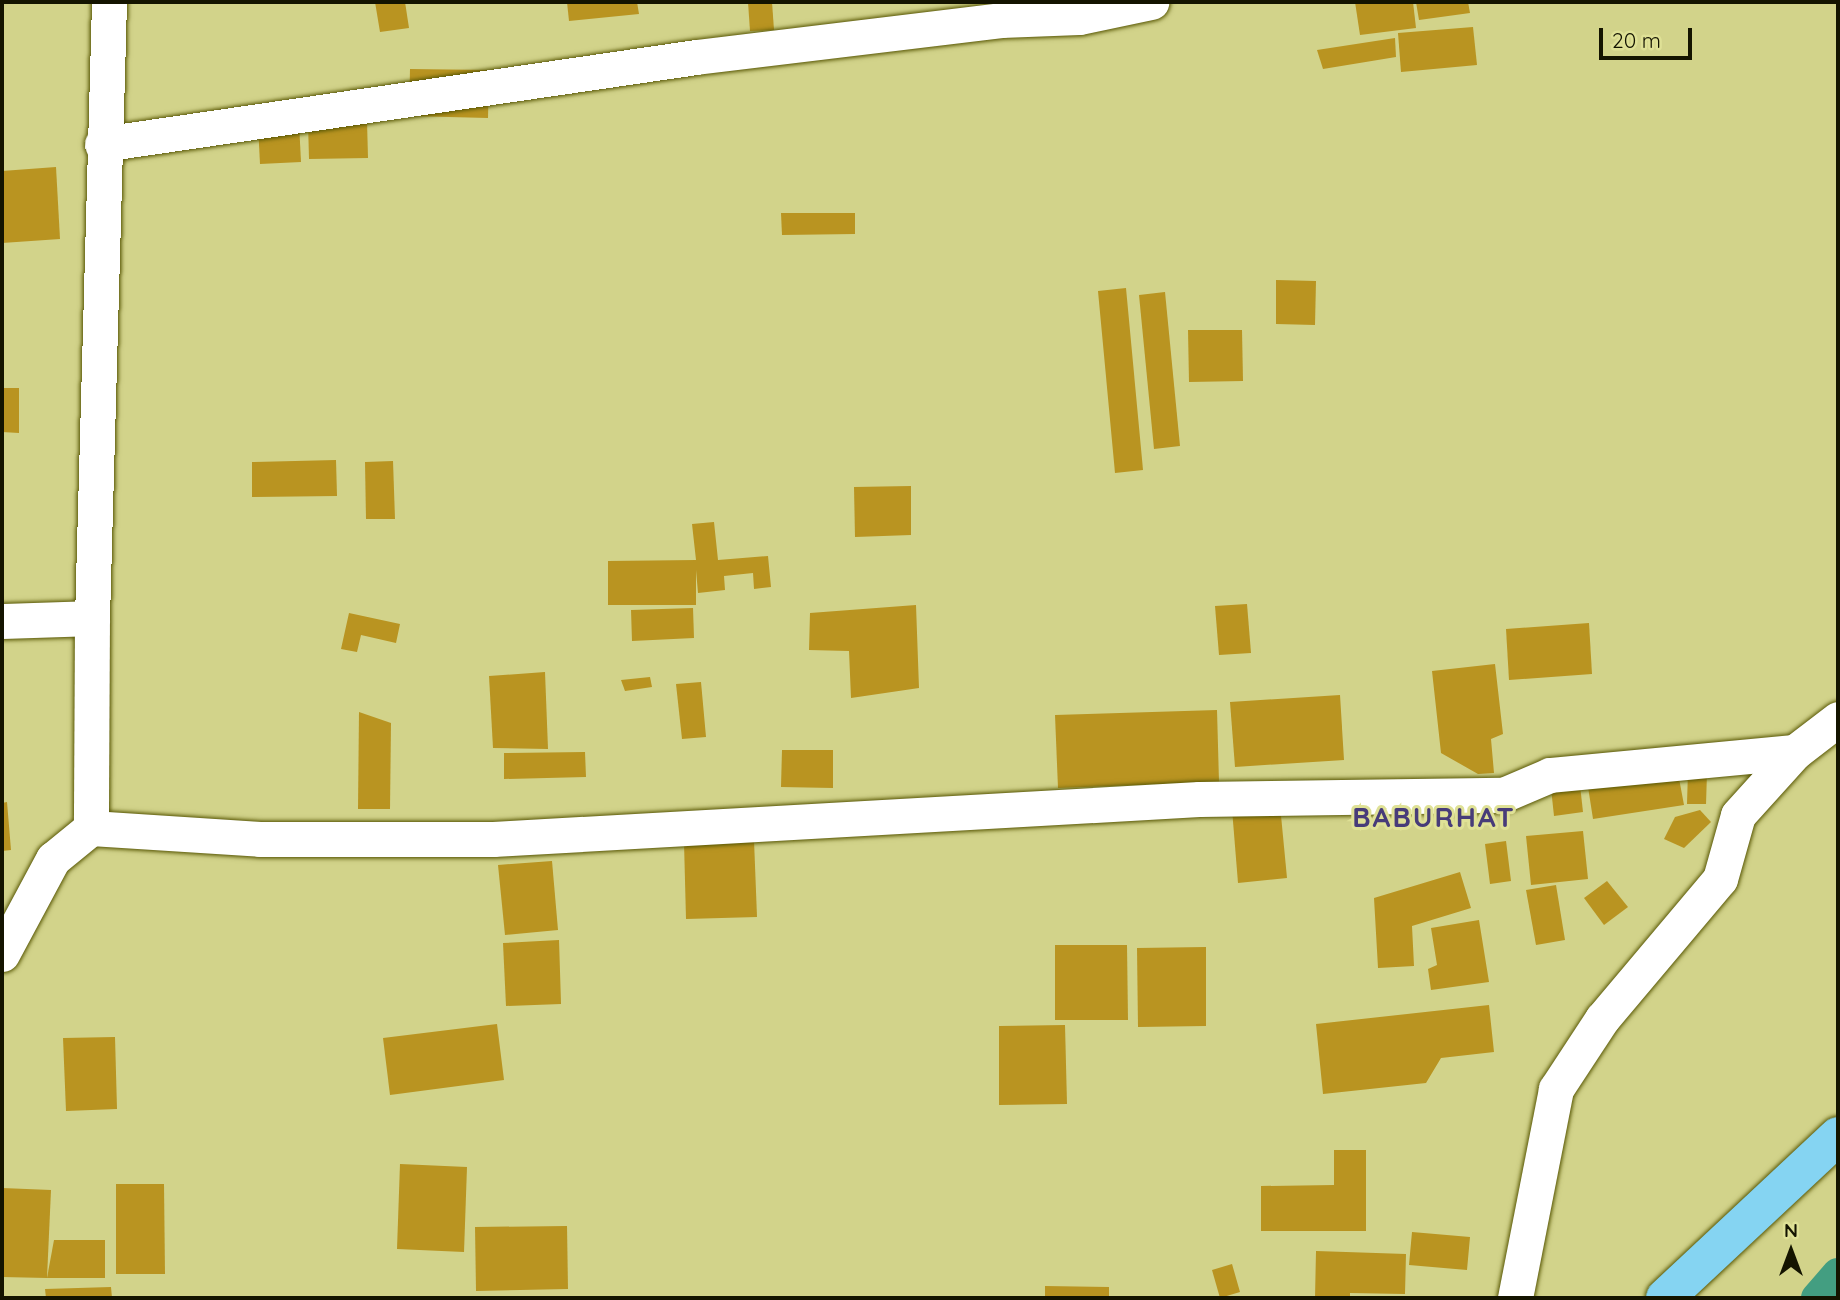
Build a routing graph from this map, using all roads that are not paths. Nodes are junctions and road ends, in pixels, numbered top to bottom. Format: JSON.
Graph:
{"nodes":[{"id":1,"x":109,"y":2,"type":"edge"},
{"id":2,"x":1151,"y":2,"type":"edge"},
{"id":3,"x":102,"y":144,"type":"junction"},
{"id":4,"x":92,"y":618,"type":"junction"},
{"id":5,"x":2,"y":621,"type":"edge"},
{"id":6,"x":1838,"y":719,"type":"edge"},
{"id":7,"x":1795,"y":752,"type":"junction"},
{"id":8,"x":92,"y":828,"type":"junction"},
{"id":9,"x":2,"y":954,"type":"edge"},
{"id":10,"x":1838,"y":1136,"type":"edge"},
{"id":11,"x":1515,"y":1298,"type":"edge"},
{"id":12,"x":1665,"y":1298,"type":"edge"}],
"edges":[{"from":1,"to":3,"type":"street"},
{"from":2,"to":3,"type":"street"},
{"from":3,"to":4,"type":"street"},
{"from":4,"to":5,"type":"street"},
{"from":4,"to":8,"type":"street"},
{"from":6,"to":7,"type":"street"},
{"from":7,"to":8,"type":"street"},
{"from":7,"to":11,"type":"street"},
{"from":8,"to":9,"type":"street"},
{"from":10,"to":12,"type":"main road"}]}
